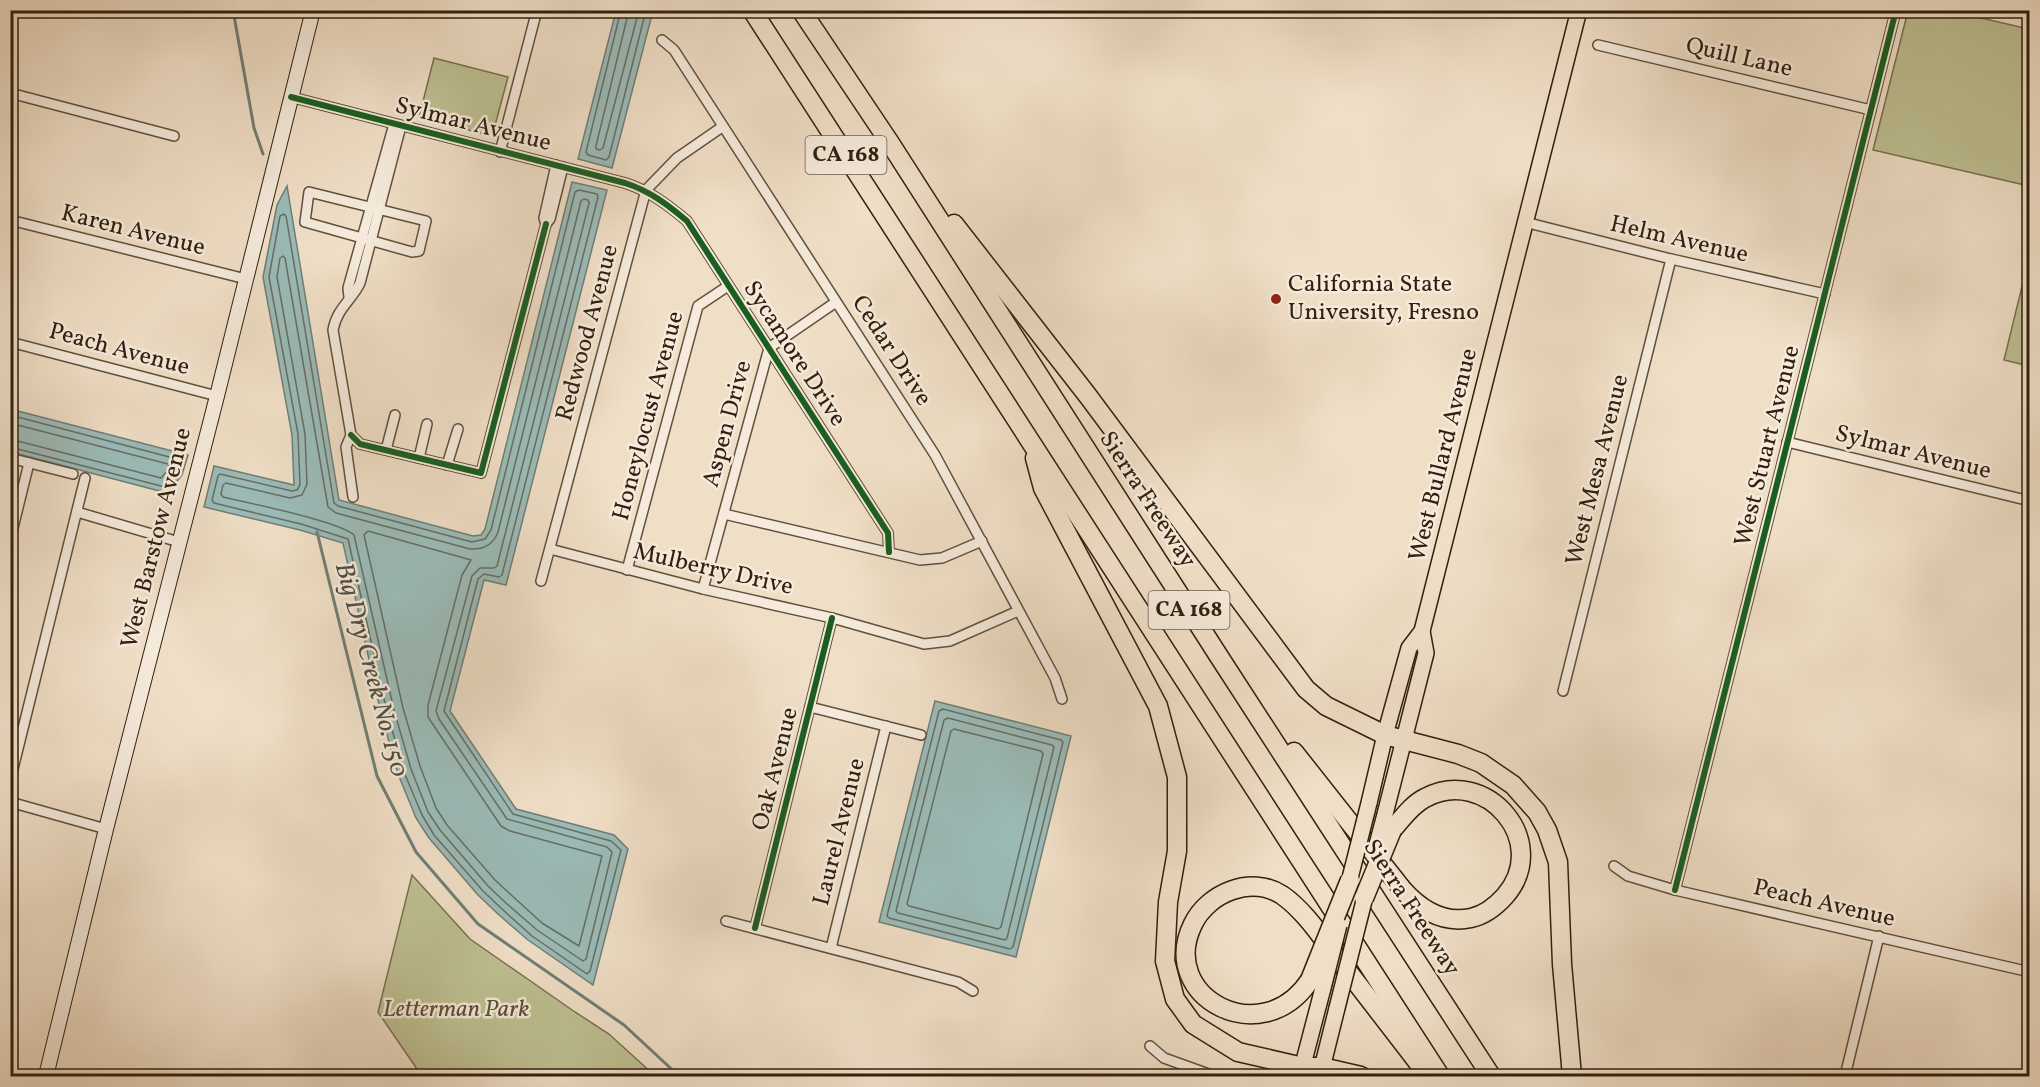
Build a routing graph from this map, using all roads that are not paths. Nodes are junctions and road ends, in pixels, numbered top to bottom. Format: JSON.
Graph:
{"nodes":[{"id":1,"x":312,"y":10,"type":"edge"},
{"id":2,"x":537,"y":10,"type":"edge"},
{"id":3,"x":752,"y":10,"type":"edge"},
{"id":4,"x":801,"y":10,"type":"edge"},
{"id":5,"x":1579,"y":10,"type":"edge"},
{"id":6,"x":1896,"y":10,"type":"edge"},
{"id":7,"x":662,"y":40,"type":"dead end"},
{"id":8,"x":1598,"y":45,"type":"dead end"},
{"id":9,"x":10,"y":93,"type":"edge"},
{"id":10,"x":291,"y":98,"type":"junction"},
{"id":11,"x":1871,"y":110,"type":"junction"},
{"id":12,"x":397,"y":125,"type":"junction"},
{"id":13,"x":722,"y":127,"type":"junction"},
{"id":14,"x":174,"y":136,"type":"dead end"},
{"id":15,"x":890,"y":143,"type":"junction"},
{"id":16,"x":500,"y":152,"type":"junction"},
{"id":17,"x":560,"y":166,"type":"junction"},
{"id":18,"x":646,"y":190,"type":"junction"},
{"id":19,"x":375,"y":209,"type":"junction"},
{"id":20,"x":10,"y":220,"type":"edge"},
{"id":21,"x":1525,"y":222,"type":"junction"},
{"id":22,"x":367,"y":240,"type":"junction"},
{"id":23,"x":1671,"y":259,"type":"junction"},
{"id":24,"x":246,"y":279,"type":"junction"},
{"id":25,"x":728,"y":286,"type":"junction"},
{"id":26,"x":1825,"y":294,"type":"junction"},
{"id":27,"x":836,"y":302,"type":"junction"},
{"id":28,"x":10,"y":342,"type":"edge"},
{"id":29,"x":769,"y":348,"type":"junction"},
{"id":30,"x":217,"y":396,"type":"junction"},
{"id":31,"x":395,"y":415,"type":"dead end"},
{"id":32,"x":427,"y":424,"type":"dead end"},
{"id":33,"x":458,"y":429,"type":"dead end"},
{"id":34,"x":351,"y":435,"type":"junction"},
{"id":35,"x":1031,"y":441,"type":"junction"},
{"id":36,"x":1787,"y":442,"type":"junction"},
{"id":37,"x":386,"y":450,"type":"junction"},
{"id":38,"x":10,"y":458,"type":"edge"},
{"id":39,"x":419,"y":458,"type":"junction"},
{"id":40,"x":29,"y":463,"type":"junction"},
{"id":41,"x":447,"y":465,"type":"junction"},
{"id":42,"x":73,"y":474,"type":"dead end"},
{"id":43,"x":85,"y":478,"type":"dead end"},
{"id":44,"x":353,"y":497,"type":"dead end"},
{"id":45,"x":2030,"y":501,"type":"edge"},
{"id":46,"x":77,"y":513,"type":"junction"},
{"id":47,"x":724,"y":514,"type":"junction"},
{"id":48,"x":10,"y":540,"type":"edge"},
{"id":49,"x":982,"y":541,"type":"junction"},
{"id":50,"x":179,"y":542,"type":"junction"},
{"id":51,"x":550,"y":549,"type":"junction"},
{"id":52,"x":889,"y":552,"type":"junction"},
{"id":53,"x":627,"y":570,"type":"junction"},
{"id":54,"x":541,"y":581,"type":"dead end"},
{"id":55,"x":703,"y":589,"type":"junction"},
{"id":56,"x":1018,"y":611,"type":"junction"},
{"id":57,"x":832,"y":618,"type":"junction"},
{"id":58,"x":1422,"y":631,"type":"junction"},
{"id":59,"x":1220,"y":658,"type":"junction"},
{"id":60,"x":1563,"y":691,"type":"dead end"},
{"id":61,"x":1062,"y":699,"type":"dead end"},
{"id":62,"x":810,"y":706,"type":"junction"},
{"id":63,"x":886,"y":726,"type":"junction"},
{"id":64,"x":921,"y":735,"type":"dead end"},
{"id":65,"x":1385,"y":735,"type":"junction"},
{"id":66,"x":1404,"y":740,"type":"junction"},
{"id":67,"x":10,"y":781,"type":"edge"},
{"id":68,"x":10,"y":802,"type":"edge"},
{"id":69,"x":1388,"y":826,"type":"junction"},
{"id":70,"x":106,"y":829,"type":"junction"},
{"id":71,"x":1614,"y":866,"type":"dead end"},
{"id":72,"x":1350,"y":880,"type":"joint"},
{"id":73,"x":1675,"y":890,"type":"junction"},
{"id":74,"x":1364,"y":898,"type":"joint"},
{"id":75,"x":726,"y":921,"type":"dead end"},
{"id":76,"x":755,"y":928,"type":"junction"},
{"id":77,"x":1879,"y":936,"type":"junction"},
{"id":78,"x":831,"y":948,"type":"junction"},
{"id":79,"x":2030,"y":972,"type":"edge"},
{"id":80,"x":1317,"y":984,"type":"junction"},
{"id":81,"x":973,"y":991,"type":"dead end"},
{"id":82,"x":1150,"y":1046,"type":"dead end"},
{"id":83,"x":2030,"y":1063,"type":"edge"},
{"id":84,"x":1302,"y":1072,"type":"edge"},
{"id":85,"x":1321,"y":1072,"type":"edge"},
{"id":86,"x":46,"y":1077,"type":"edge"},
{"id":87,"x":1214,"y":1077,"type":"edge"},
{"id":88,"x":1361,"y":1077,"type":"edge"},
{"id":89,"x":1429,"y":1077,"type":"edge"},
{"id":90,"x":1440,"y":1077,"type":"edge"},
{"id":91,"x":1491,"y":1077,"type":"edge"},
{"id":92,"x":1572,"y":1077,"type":"edge"},
{"id":93,"x":1845,"y":1077,"type":"edge"},
{"id":94,"x":2026,"y":1077,"type":"edge"}],
"edges":[{"from":1,"to":10,"type":"main road","name":"West Barstow Avenue"},
{"from":2,"to":16,"type":"street"},
{"from":3,"to":35,"type":"highway","number":"CA 168"},
{"from":4,"to":15,"type":"highway","name":"Sierra Freeway","number":"CA 168"},
{"from":5,"to":21,"type":"main road","name":"West Bullard Avenue"},
{"from":6,"to":11,"type":"street","name":"West Stuart Avenue"},
{"from":7,"to":13,"type":"street","name":"Cedar Drive"},
{"from":8,"to":11,"type":"street","name":"Quill Lane"},
{"from":9,"to":14,"type":"street"},
{"from":10,"to":12,"type":"street","name":"Sylmar Avenue"},
{"from":10,"to":24,"type":"main road","name":"West Barstow Avenue"},
{"from":11,"to":26,"type":"street","name":"West Stuart Avenue"},
{"from":12,"to":16,"type":"street","name":"Sylmar Avenue"},
{"from":12,"to":19,"type":"street"},
{"from":13,"to":18,"type":"street","name":"Redwood Avenue"},
{"from":13,"to":27,"type":"street","name":"Cedar Drive"},
{"from":15,"to":59,"type":"highway","name":"Sierra Freeway","number":"CA 168"},
{"from":15,"to":65,"type":"highway"},
{"from":16,"to":17,"type":"street","name":"Sylmar Avenue"},
{"from":17,"to":18,"type":"street","name":"Sylmar Avenue"},
{"from":17,"to":41,"type":"street"},
{"from":18,"to":25,"type":"street","name":"Sycamore Drive"},
{"from":18,"to":51,"type":"street","name":"Redwood Avenue"},
{"from":19,"to":22,"type":"street"},
{"from":19,"to":22,"type":"street"},
{"from":19,"to":22,"type":"street"},
{"from":20,"to":24,"type":"street","name":"Karen Avenue"},
{"from":21,"to":23,"type":"street","name":"Helm Avenue"},
{"from":21,"to":58,"type":"main road","name":"West Bullard Avenue"},
{"from":22,"to":34,"type":"street"},
{"from":23,"to":26,"type":"street","name":"Helm Avenue"},
{"from":23,"to":60,"type":"street","name":"West Mesa Avenue"},
{"from":24,"to":30,"type":"main road","name":"West Barstow Avenue"},
{"from":25,"to":29,"type":"street","name":"Sycamore Drive"},
{"from":25,"to":53,"type":"street","name":"Honeylocust Avenue"},
{"from":26,"to":36,"type":"street","name":"West Stuart Avenue"},
{"from":27,"to":29,"type":"street","name":"Aspen Drive"},
{"from":27,"to":49,"type":"street","name":"Cedar Drive"},
{"from":28,"to":30,"type":"street","name":"Peach Avenue"},
{"from":29,"to":47,"type":"street","name":"Aspen Drive"},
{"from":29,"to":52,"type":"street","name":"Sycamore Drive"},
{"from":30,"to":50,"type":"main road","name":"West Barstow Avenue"},
{"from":31,"to":37,"type":"street"},
{"from":32,"to":39,"type":"street"},
{"from":33,"to":41,"type":"street"},
{"from":34,"to":37,"type":"street"},
{"from":34,"to":44,"type":"street"},
{"from":35,"to":84,"type":"highway"},
{"from":35,"to":90,"type":"highway","number":"CA 168"},
{"from":36,"to":45,"type":"street","name":"Sylmar Avenue"},
{"from":36,"to":73,"type":"street","name":"West Stuart Avenue"},
{"from":37,"to":39,"type":"street"},
{"from":38,"to":40,"type":"street"},
{"from":39,"to":41,"type":"street"},
{"from":40,"to":42,"type":"street"},
{"from":40,"to":48,"type":"street"},
{"from":43,"to":46,"type":"street"},
{"from":46,"to":50,"type":"street"},
{"from":46,"to":67,"type":"street"},
{"from":47,"to":52,"type":"street"},
{"from":47,"to":55,"type":"street","name":"Aspen Drive"},
{"from":49,"to":52,"type":"street"},
{"from":49,"to":56,"type":"street","name":"Cedar Drive"},
{"from":50,"to":70,"type":"main road","name":"West Barstow Avenue"},
{"from":51,"to":53,"type":"street","name":"Mulberry Drive"},
{"from":51,"to":54,"type":"street","name":"Redwood Avenue"},
{"from":53,"to":55,"type":"street","name":"Mulberry Drive"},
{"from":55,"to":57,"type":"street","name":"Mulberry Drive"},
{"from":56,"to":57,"type":"street","name":"Mulberry Drive"},
{"from":56,"to":61,"type":"street","name":"Cedar Drive"},
{"from":57,"to":62,"type":"street","name":"Oak Avenue"},
{"from":58,"to":65,"type":"main road","name":"West Bullard Avenue"},
{"from":58,"to":66,"type":"main road","name":"West Bullard Avenue"},
{"from":59,"to":69,"type":"highway"},
{"from":59,"to":91,"type":"highway","name":"Sierra Freeway","number":"CA 168"},
{"from":62,"to":63,"type":"street"},
{"from":62,"to":76,"type":"street","name":"Oak Avenue"},
{"from":63,"to":64,"type":"street"},
{"from":63,"to":78,"type":"street","name":"Laurel Avenue"},
{"from":65,"to":66,"type":"highway"},
{"from":65,"to":72,"type":"main road","name":"West Bullard Avenue","bridge":true},
{"from":66,"to":69,"type":"main road","name":"West Bullard Avenue"},
{"from":66,"to":92,"type":"highway"},
{"from":68,"to":70,"type":"street"},
{"from":69,"to":74,"type":"highway","bridge":true},
{"from":70,"to":86,"type":"main road","name":"West Barstow Avenue"},
{"from":71,"to":73,"type":"street","name":"Peach Avenue"},
{"from":72,"to":80,"type":"highway","bridge":true},
{"from":73,"to":77,"type":"street","name":"Peach Avenue"},
{"from":74,"to":85,"type":"main road","bridge":true},
{"from":75,"to":76,"type":"street"},
{"from":76,"to":78,"type":"street"},
{"from":77,"to":79,"type":"street","name":"Peach Avenue"},
{"from":77,"to":93,"type":"street"},
{"from":78,"to":81,"type":"street"},
{"from":80,"to":84,"type":"main road"},
{"from":80,"to":89,"type":"highway"},
{"from":82,"to":87,"type":"street"},
{"from":83,"to":94,"type":"street"},
{"from":84,"to":85,"type":"highway"},
{"from":85,"to":88,"type":"highway"}]}
